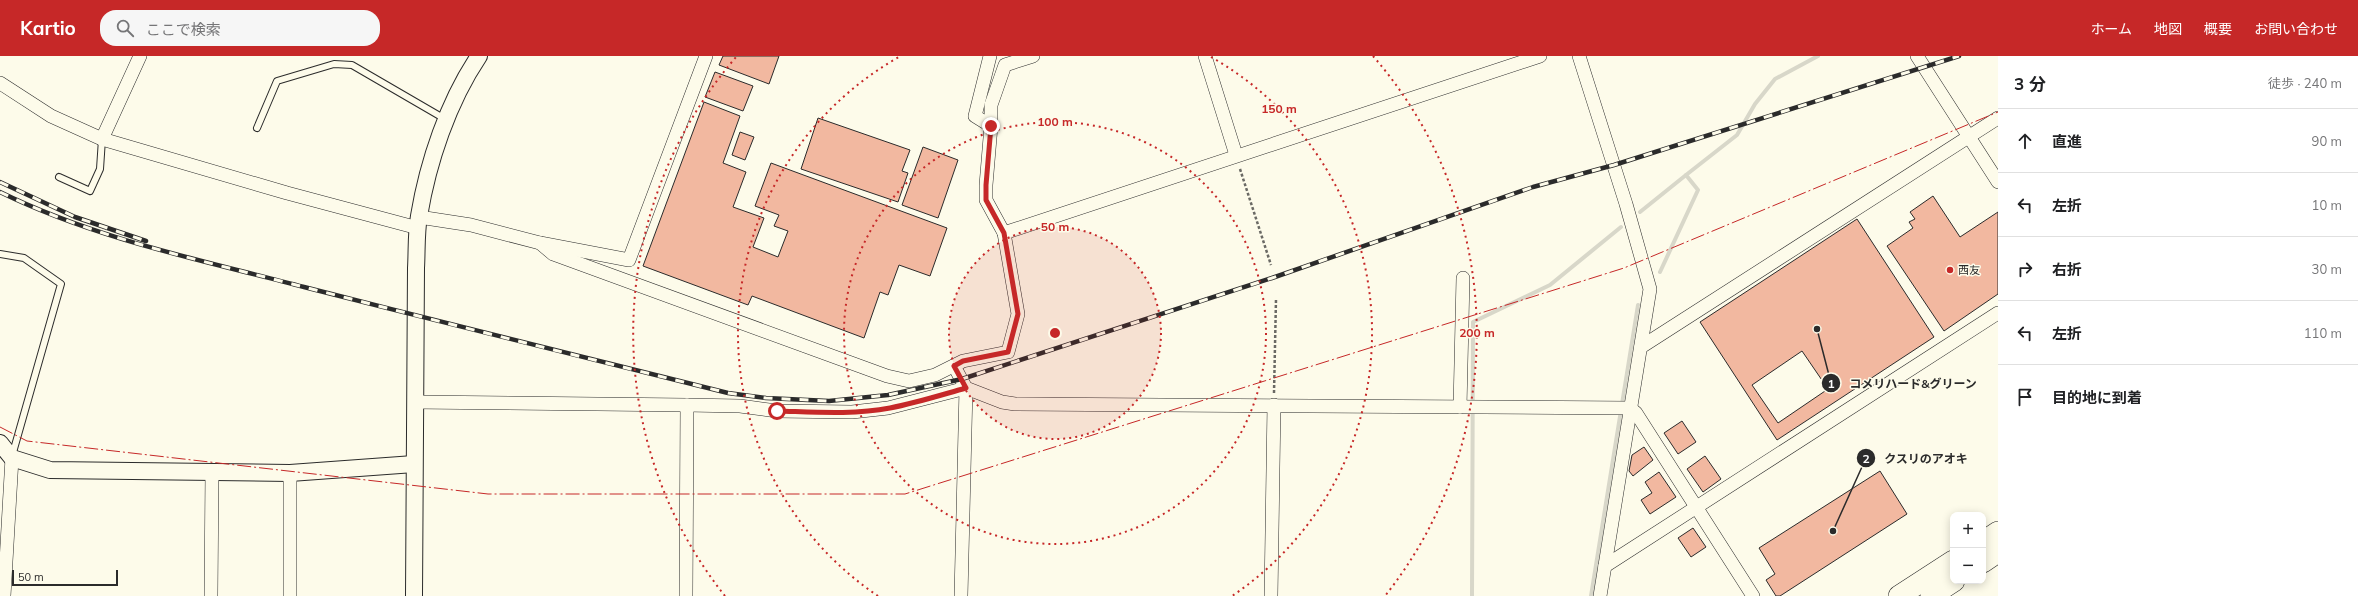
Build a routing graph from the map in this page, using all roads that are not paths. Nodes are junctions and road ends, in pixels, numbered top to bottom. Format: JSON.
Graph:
{"nodes":[{"id":1,"x":140,"y":56,"type":"edge"},
{"id":2,"x":479,"y":56,"type":"edge"},
{"id":3,"x":706,"y":56,"type":"edge"},
{"id":4,"x":990,"y":56,"type":"edge"},
{"id":5,"x":1033,"y":56,"type":"edge"},
{"id":6,"x":1205,"y":56,"type":"edge"},
{"id":7,"x":1540,"y":56,"type":"edge"},
{"id":8,"x":1579,"y":56,"type":"edge"},
{"id":9,"x":1917,"y":56,"type":"edge"},
{"id":10,"x":1007,"y":60,"type":"edge"},
{"id":11,"x":0,"y":83,"type":"edge"},
{"id":12,"x":1998,"y":118,"type":"edge"},
{"id":13,"x":447,"y":120,"type":"junction"},
{"id":14,"x":991,"y":126,"type":"junction"},
{"id":15,"x":257,"y":128,"type":"dead end"},
{"id":16,"x":1969,"y":138,"type":"junction"},
{"id":17,"x":102,"y":139,"type":"junction"},
{"id":18,"x":1236,"y":155,"type":"junction"},
{"id":19,"x":59,"y":177,"type":"dead end"},
{"id":20,"x":1998,"y":182,"type":"edge"},
{"id":21,"x":418,"y":222,"type":"junction"},
{"id":22,"x":1004,"y":233,"type":"junction"},
{"id":23,"x":540,"y":243,"type":"junction"},
{"id":24,"x":0,"y":254,"type":"edge"},
{"id":25,"x":1463,"y":278,"type":"dead end"},
{"id":26,"x":1998,"y":313,"type":"edge"},
{"id":27,"x":1641,"y":347,"type":"junction"},
{"id":28,"x":954,"y":366,"type":"junction"},
{"id":29,"x":966,"y":388,"type":"junction"},
{"id":30,"x":415,"y":402,"type":"junction"},
{"id":31,"x":687,"y":405,"type":"junction"},
{"id":32,"x":1274,"y":405,"type":"junction"},
{"id":33,"x":1469,"y":407,"type":"junction"},
{"id":34,"x":1629,"y":408,"type":"junction"},
{"id":35,"x":0,"y":443,"type":"edge"},
{"id":36,"x":12,"y":458,"type":"junction"},
{"id":37,"x":414,"y":464,"type":"junction"},
{"id":38,"x":212,"y":472,"type":"junction"},
{"id":39,"x":290,"y":473,"type":"junction"},
{"id":40,"x":1696,"y":506,"type":"junction"},
{"id":41,"x":1998,"y":532,"type":"edge"},
{"id":42,"x":1986,"y":540,"type":"edge"},
{"id":43,"x":1998,"y":552,"type":"edge"},
{"id":44,"x":1986,"y":560,"type":"edge"},
{"id":45,"x":1950,"y":563,"type":"edge"},
{"id":46,"x":1605,"y":566,"type":"junction"},
{"id":47,"x":1950,"y":584,"type":"edge"},
{"id":48,"x":4,"y":596,"type":"edge"},
{"id":49,"x":212,"y":596,"type":"edge"},
{"id":50,"x":290,"y":596,"type":"edge"},
{"id":51,"x":414,"y":596,"type":"edge"},
{"id":52,"x":686,"y":596,"type":"edge"},
{"id":53,"x":961,"y":596,"type":"edge"},
{"id":54,"x":1271,"y":596,"type":"edge"},
{"id":55,"x":1600,"y":596,"type":"edge"},
{"id":56,"x":1753,"y":596,"type":"edge"},
{"id":57,"x":1899,"y":596,"type":"edge"},
{"id":58,"x":1931,"y":596,"type":"edge"}],
"edges":[{"from":1,"to":17,"type":"street"},
{"from":2,"to":13,"type":"street"},
{"from":3,"to":23,"type":"street"},
{"from":4,"to":14,"type":"street"},
{"from":5,"to":10,"type":"street"},
{"from":6,"to":18,"type":"street"},
{"from":7,"to":18,"type":"street"},
{"from":8,"to":27,"type":"street"},
{"from":9,"to":16,"type":"street"},
{"from":10,"to":14,"type":"street"},
{"from":11,"to":17,"type":"street"},
{"from":12,"to":16,"type":"street"},
{"from":13,"to":15,"type":"lane"},
{"from":13,"to":21,"type":"street"},
{"from":14,"to":22,"type":"street"},
{"from":16,"to":20,"type":"street"},
{"from":16,"to":27,"type":"street"},
{"from":17,"to":19,"type":"lane"},
{"from":17,"to":21,"type":"street"},
{"from":18,"to":22,"type":"street"},
{"from":21,"to":23,"type":"street"},
{"from":21,"to":30,"type":"street"},
{"from":22,"to":28,"type":"street"},
{"from":23,"to":28,"type":"street"},
{"from":24,"to":36,"type":"lane"},
{"from":25,"to":33,"type":"street"},
{"from":26,"to":40,"type":"street"},
{"from":27,"to":34,"type":"street"},
{"from":28,"to":29,"type":"street"},
{"from":29,"to":31,"type":"street"},
{"from":29,"to":32,"type":"street"},
{"from":29,"to":53,"type":"street"},
{"from":30,"to":31,"type":"street"},
{"from":30,"to":37,"type":"street"},
{"from":31,"to":52,"type":"street"},
{"from":32,"to":33,"type":"street"},
{"from":32,"to":54,"type":"street"},
{"from":33,"to":34,"type":"street"},
{"from":34,"to":40,"type":"street"},
{"from":34,"to":46,"type":"street"},
{"from":35,"to":36,"type":"street"},
{"from":36,"to":38,"type":"street"},
{"from":36,"to":48,"type":"street"},
{"from":37,"to":39,"type":"street"},
{"from":37,"to":51,"type":"street"},
{"from":38,"to":39,"type":"street"},
{"from":38,"to":49,"type":"street"},
{"from":39,"to":50,"type":"street"},
{"from":40,"to":46,"type":"street"},
{"from":40,"to":56,"type":"street"},
{"from":41,"to":42,"type":"highway"},
{"from":43,"to":44,"type":"highway"},
{"from":45,"to":57,"type":"highway"},
{"from":46,"to":55,"type":"street"},
{"from":47,"to":58,"type":"highway"}]}
